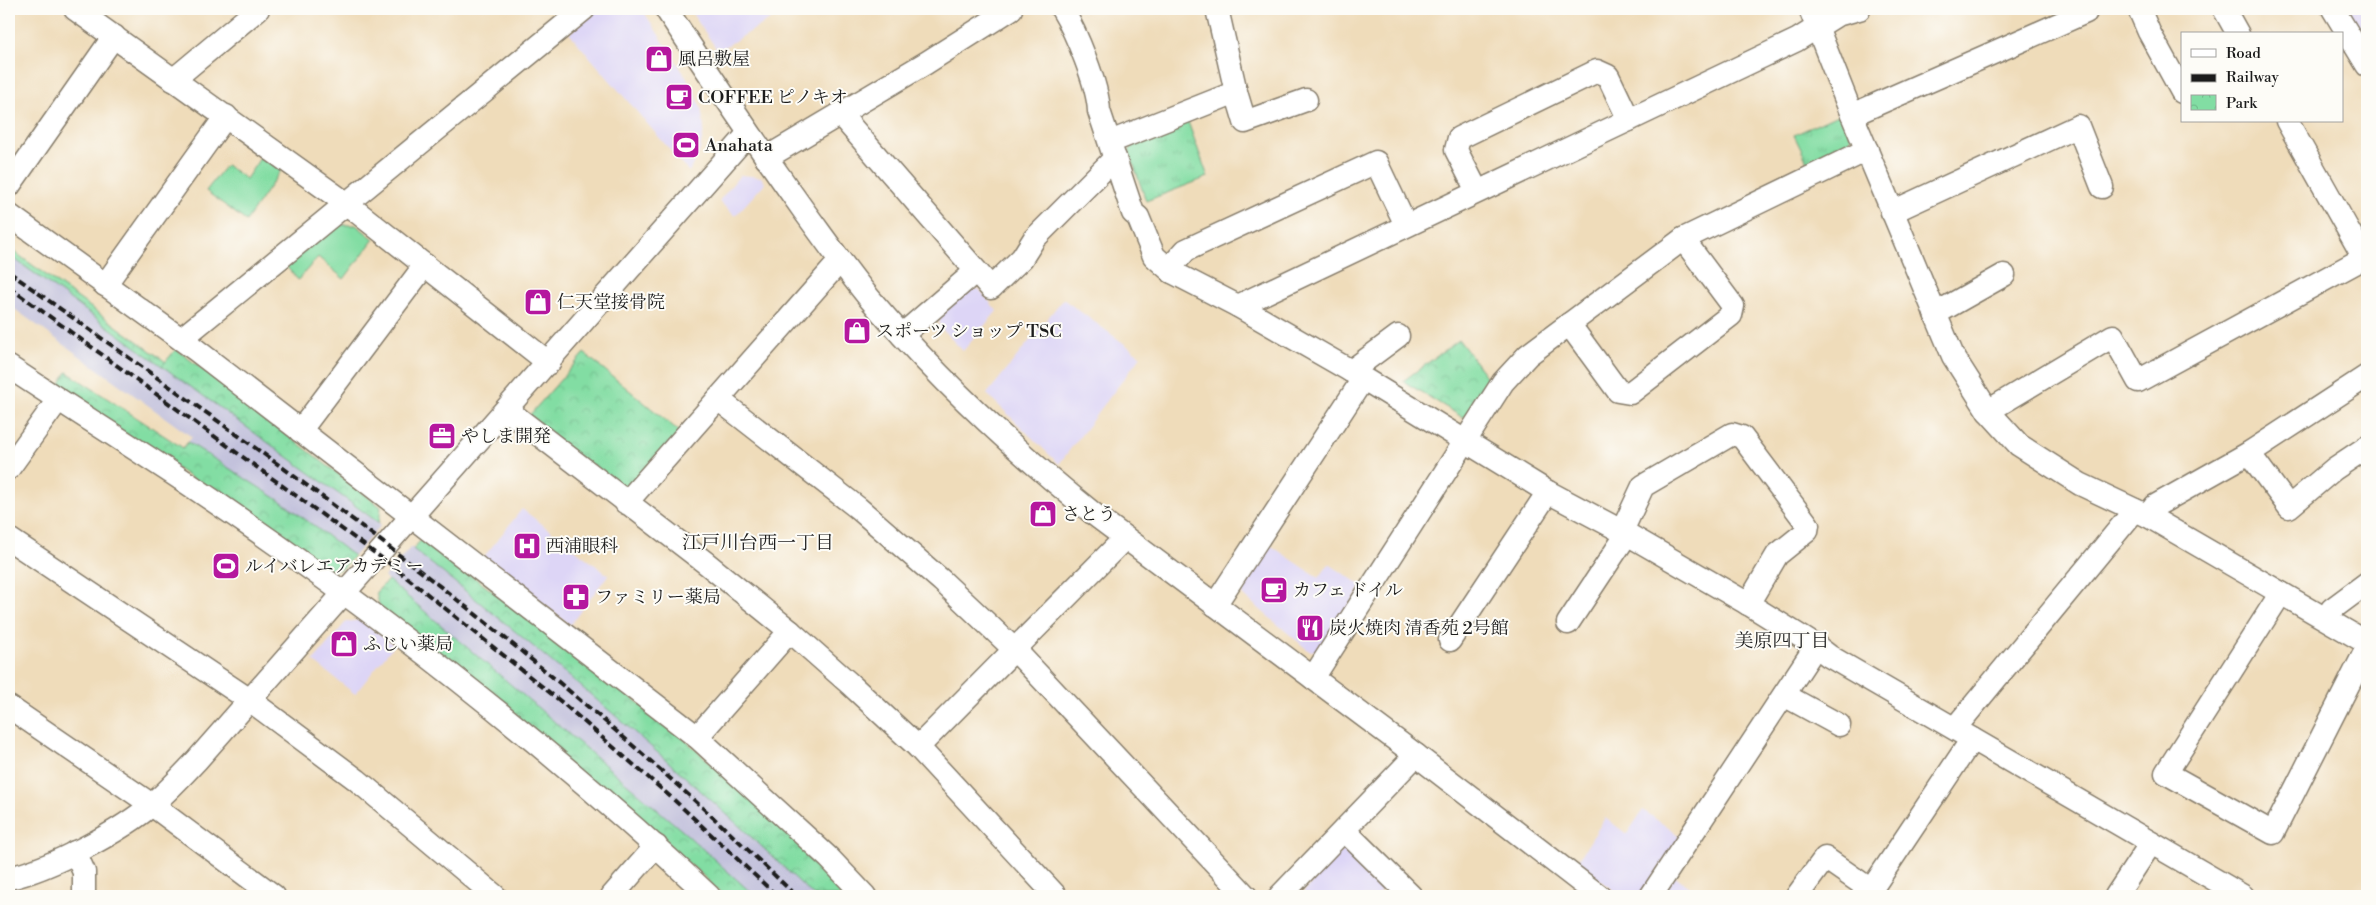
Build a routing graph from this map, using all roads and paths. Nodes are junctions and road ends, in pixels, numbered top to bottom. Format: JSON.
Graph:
{"nodes":[{"id":1,"x":75,"y":9,"type":"edge"},
{"id":2,"x":258,"y":9,"type":"edge"},
{"id":3,"x":584,"y":9,"type":"edge"},
{"id":4,"x":666,"y":9,"type":"edge"},
{"id":5,"x":1011,"y":9,"type":"edge"},
{"id":6,"x":1062,"y":9,"type":"edge"},
{"id":7,"x":1217,"y":9,"type":"edge"},
{"id":8,"x":1859,"y":9,"type":"edge"},
{"id":9,"x":2139,"y":9,"type":"edge"},
{"id":10,"x":2224,"y":9,"type":"edge"},
{"id":11,"x":2333,"y":9,"type":"edge"},
{"id":12,"x":2086,"y":12,"type":"dead end"},
{"id":13,"x":1814,"y":18,"type":"edge"},
{"id":14,"x":2237,"y":32,"type":"edge"},
{"id":15,"x":114,"y":36,"type":"junction"},
{"id":16,"x":2367,"y":65,"type":"edge"},
{"id":17,"x":173,"y":80,"type":"junction"},
{"id":18,"x":2181,"y":90,"type":"edge"},
{"id":19,"x":1236,"y":92,"type":"junction"},
{"id":20,"x":1306,"y":100,"type":"dead end"},
{"id":21,"x":840,"y":114,"type":"junction"},
{"id":22,"x":1852,"y":114,"type":"junction"},
{"id":23,"x":226,"y":116,"type":"junction"},
{"id":24,"x":1629,"y":120,"type":"junction"},
{"id":25,"x":2288,"y":122,"type":"edge"},
{"id":26,"x":748,"y":134,"type":"junction"},
{"id":27,"x":1112,"y":150,"type":"junction"},
{"id":28,"x":1866,"y":150,"type":"junction"},
{"id":29,"x":766,"y":158,"type":"junction"},
{"id":30,"x":9,"y":186,"type":"edge"},
{"id":31,"x":2102,"y":187,"type":"dead end"},
{"id":32,"x":1477,"y":191,"type":"junction"},
{"id":33,"x":347,"y":204,"type":"junction"},
{"id":34,"x":1892,"y":212,"type":"junction"},
{"id":35,"x":9,"y":215,"type":"edge"},
{"id":36,"x":1406,"y":225,"type":"junction"},
{"id":37,"x":1683,"y":239,"type":"junction"},
{"id":38,"x":840,"y":262,"type":"junction"},
{"id":39,"x":425,"y":265,"type":"junction"},
{"id":40,"x":976,"y":271,"type":"junction"},
{"id":41,"x":1172,"y":272,"type":"junction"},
{"id":42,"x":2004,"y":275,"type":"dead end"},
{"id":43,"x":105,"y":285,"type":"junction"},
{"id":44,"x":1238,"y":306,"type":"junction"},
{"id":45,"x":1935,"y":314,"type":"junction"},
{"id":46,"x":1569,"y":324,"type":"junction"},
{"id":47,"x":902,"y":335,"type":"junction"},
{"id":48,"x":1398,"y":336,"type":"dead end"},
{"id":49,"x":181,"y":340,"type":"junction"},
{"id":50,"x":549,"y":363,"type":"junction"},
{"id":51,"x":9,"y":367,"type":"edge"},
{"id":52,"x":1357,"y":375,"type":"junction"},
{"id":53,"x":2367,"y":376,"type":"edge"},
{"id":54,"x":718,"y":399,"type":"junction"},
{"id":55,"x":58,"y":400,"type":"junction"},
{"id":56,"x":507,"y":410,"type":"junction"},
{"id":57,"x":1988,"y":411,"type":"junction"},
{"id":58,"x":300,"y":431,"type":"junction"},
{"id":59,"x":1464,"y":442,"type":"junction"},
{"id":60,"x":2367,"y":447,"type":"edge"},
{"id":61,"x":2249,"y":453,"type":"junction"},
{"id":62,"x":9,"y":468,"type":"edge"},
{"id":63,"x":1548,"y":492,"type":"junction"},
{"id":64,"x":626,"y":503,"type":"junction"},
{"id":65,"x":2142,"y":513,"type":"junction"},
{"id":66,"x":413,"y":517,"type":"junction"},
{"id":67,"x":1624,"y":532,"type":"junction"},
{"id":68,"x":1125,"y":538,"type":"junction"},
{"id":69,"x":9,"y":539,"type":"edge"},
{"id":70,"x":2367,"y":583,"type":"edge"},
{"id":71,"x":2280,"y":593,"type":"junction"},
{"id":72,"x":345,"y":594,"type":"junction"},
{"id":73,"x":1748,"y":604,"type":"junction"},
{"id":74,"x":1215,"y":606,"type":"junction"},
{"id":75,"x":2326,"y":618,"type":"junction"},
{"id":76,"x":1568,"y":622,"type":"dead end"},
{"id":77,"x":790,"y":631,"type":"junction"},
{"id":78,"x":1450,"y":640,"type":"dead end"},
{"id":79,"x":2367,"y":643,"type":"edge"},
{"id":80,"x":1816,"y":646,"type":"junction"},
{"id":81,"x":2367,"y":648,"type":"edge"},
{"id":82,"x":1015,"y":650,"type":"junction"},
{"id":83,"x":1313,"y":678,"type":"junction"},
{"id":84,"x":1784,"y":695,"type":"junction"},
{"id":85,"x":251,"y":701,"type":"junction"},
{"id":86,"x":12,"y":712,"type":"edge"},
{"id":87,"x":1839,"y":725,"type":"dead end"},
{"id":88,"x":1964,"y":734,"type":"junction"},
{"id":89,"x":697,"y":737,"type":"junction"},
{"id":90,"x":918,"y":747,"type":"junction"},
{"id":91,"x":1416,"y":755,"type":"junction"},
{"id":92,"x":152,"y":805,"type":"junction"},
{"id":93,"x":1344,"y":830,"type":"junction"},
{"id":94,"x":2151,"y":843,"type":"junction"},
{"id":95,"x":656,"y":846,"type":"junction"},
{"id":96,"x":75,"y":852,"type":"junction"},
{"id":97,"x":9,"y":878,"type":"edge"},
{"id":98,"x":1574,"y":889,"type":"edge"},
{"id":99,"x":1286,"y":894,"type":"edge"},
{"id":100,"x":268,"y":895,"type":"edge"},
{"id":101,"x":84,"y":896,"type":"edge"},
{"id":102,"x":495,"y":896,"type":"edge"},
{"id":103,"x":612,"y":896,"type":"edge"},
{"id":104,"x":709,"y":896,"type":"edge"},
{"id":105,"x":865,"y":896,"type":"edge"},
{"id":106,"x":1056,"y":896,"type":"edge"},
{"id":107,"x":1246,"y":896,"type":"edge"},
{"id":108,"x":1411,"y":896,"type":"edge"},
{"id":109,"x":1599,"y":896,"type":"edge"},
{"id":110,"x":1651,"y":896,"type":"edge"},
{"id":111,"x":1797,"y":896,"type":"edge"},
{"id":112,"x":2116,"y":896,"type":"edge"},
{"id":113,"x":2243,"y":896,"type":"edge"}],
"edges":[{"from":1,"to":15,"type":"street"},
{"from":2,"to":17,"type":"street"},
{"from":3,"to":33,"type":"street"},
{"from":4,"to":26,"type":"street"},
{"from":5,"to":21,"type":"street"},
{"from":6,"to":27,"type":"street"},
{"from":7,"to":19,"type":"street"},
{"from":8,"to":13,"type":"street"},
{"from":9,"to":18,"type":"street"},
{"from":10,"to":14,"type":"street"},
{"from":11,"to":16,"type":"street"},
{"from":12,"to":22,"type":"street"},
{"from":13,"to":22,"type":"street"},
{"from":13,"to":24,"type":"street"},
{"from":15,"to":17,"type":"street"},
{"from":15,"to":30,"type":"street"},
{"from":17,"to":23,"type":"street"},
{"from":19,"to":20,"type":"street"},
{"from":19,"to":27,"type":"street"},
{"from":21,"to":29,"type":"street"},
{"from":21,"to":40,"type":"street"},
{"from":22,"to":28,"type":"street"},
{"from":23,"to":33,"type":"street"},
{"from":23,"to":43,"type":"street"},
{"from":24,"to":32,"type":"street"},
{"from":24,"to":32,"type":"street"},
{"from":25,"to":57,"type":"street"},
{"from":26,"to":29,"type":"street"},
{"from":26,"to":50,"type":"street"},
{"from":27,"to":40,"type":"street"},
{"from":27,"to":41,"type":"street"},
{"from":28,"to":34,"type":"street"},
{"from":28,"to":37,"type":"street"},
{"from":29,"to":38,"type":"street"},
{"from":31,"to":34,"type":"street"},
{"from":32,"to":36,"type":"street"},
{"from":33,"to":39,"type":"street"},
{"from":33,"to":49,"type":"street"},
{"from":34,"to":45,"type":"street"},
{"from":35,"to":43,"type":"street"},
{"from":36,"to":41,"type":"street"},
{"from":36,"to":44,"type":"street"},
{"from":37,"to":46,"type":"street"},
{"from":37,"to":46,"type":"street"},
{"from":38,"to":47,"type":"street"},
{"from":38,"to":54,"type":"street"},
{"from":39,"to":50,"type":"street"},
{"from":39,"to":58,"type":"street"},
{"from":40,"to":47,"type":"street"},
{"from":41,"to":44,"type":"street"},
{"from":42,"to":45,"type":"street"},
{"from":43,"to":49,"type":"street"},
{"from":44,"to":52,"type":"street"},
{"from":45,"to":57,"type":"street"},
{"from":46,"to":59,"type":"street"},
{"from":47,"to":68,"type":"street"},
{"from":48,"to":52,"type":"street"},
{"from":49,"to":58,"type":"street"},
{"from":50,"to":56,"type":"street"},
{"from":51,"to":55,"type":"street"},
{"from":52,"to":59,"type":"street"},
{"from":52,"to":74,"type":"street"},
{"from":53,"to":61,"type":"street"},
{"from":54,"to":64,"type":"street"},
{"from":54,"to":82,"type":"street"},
{"from":55,"to":62,"type":"street"},
{"from":55,"to":72,"type":"street"},
{"from":56,"to":64,"type":"street"},
{"from":56,"to":66,"type":"street"},
{"from":57,"to":65,"type":"street"},
{"from":58,"to":66,"type":"street"},
{"from":59,"to":63,"type":"street"},
{"from":59,"to":83,"type":"street"},
{"from":60,"to":61,"type":"street"},
{"from":61,"to":65,"type":"street"},
{"from":63,"to":67,"type":"street"},
{"from":63,"to":78,"type":"street"},
{"from":64,"to":77,"type":"street"},
{"from":65,"to":71,"type":"street"},
{"from":65,"to":88,"type":"street"},
{"from":66,"to":72,"type":"street"},
{"from":66,"to":89,"type":"street"},
{"from":67,"to":73,"type":"street"},
{"from":67,"to":73,"type":"street"},
{"from":67,"to":76,"type":"street"},
{"from":68,"to":74,"type":"street"},
{"from":68,"to":82,"type":"street"},
{"from":69,"to":85,"type":"street"},
{"from":70,"to":75,"type":"street"},
{"from":71,"to":75,"type":"street"},
{"from":71,"to":81,"type":"street"},
{"from":72,"to":85,"type":"street"},
{"from":72,"to":95,"type":"street"},
{"from":73,"to":80,"type":"street"},
{"from":74,"to":83,"type":"street"},
{"from":75,"to":79,"type":"street"},
{"from":77,"to":89,"type":"street"},
{"from":77,"to":90,"type":"street"},
{"from":80,"to":84,"type":"street"},
{"from":80,"to":88,"type":"street"},
{"from":82,"to":90,"type":"street"},
{"from":82,"to":107,"type":"street"},
{"from":83,"to":91,"type":"street"},
{"from":84,"to":87,"type":"street"},
{"from":84,"to":110,"type":"street"},
{"from":85,"to":92,"type":"street"},
{"from":85,"to":102,"type":"street"},
{"from":86,"to":92,"type":"street"},
{"from":88,"to":94,"type":"street"},
{"from":88,"to":111,"type":"street"},
{"from":89,"to":105,"type":"street"},
{"from":90,"to":106,"type":"street"},
{"from":91,"to":93,"type":"street"},
{"from":91,"to":98,"type":"street"},
{"from":92,"to":96,"type":"street"},
{"from":92,"to":100,"type":"street"},
{"from":93,"to":99,"type":"street"},
{"from":93,"to":108,"type":"street"},
{"from":94,"to":112,"type":"street"},
{"from":94,"to":113,"type":"street"},
{"from":95,"to":103,"type":"street"},
{"from":95,"to":104,"type":"street"},
{"from":96,"to":97,"type":"street"},
{"from":96,"to":101,"type":"street"},
{"from":98,"to":109,"type":"street"}]}
